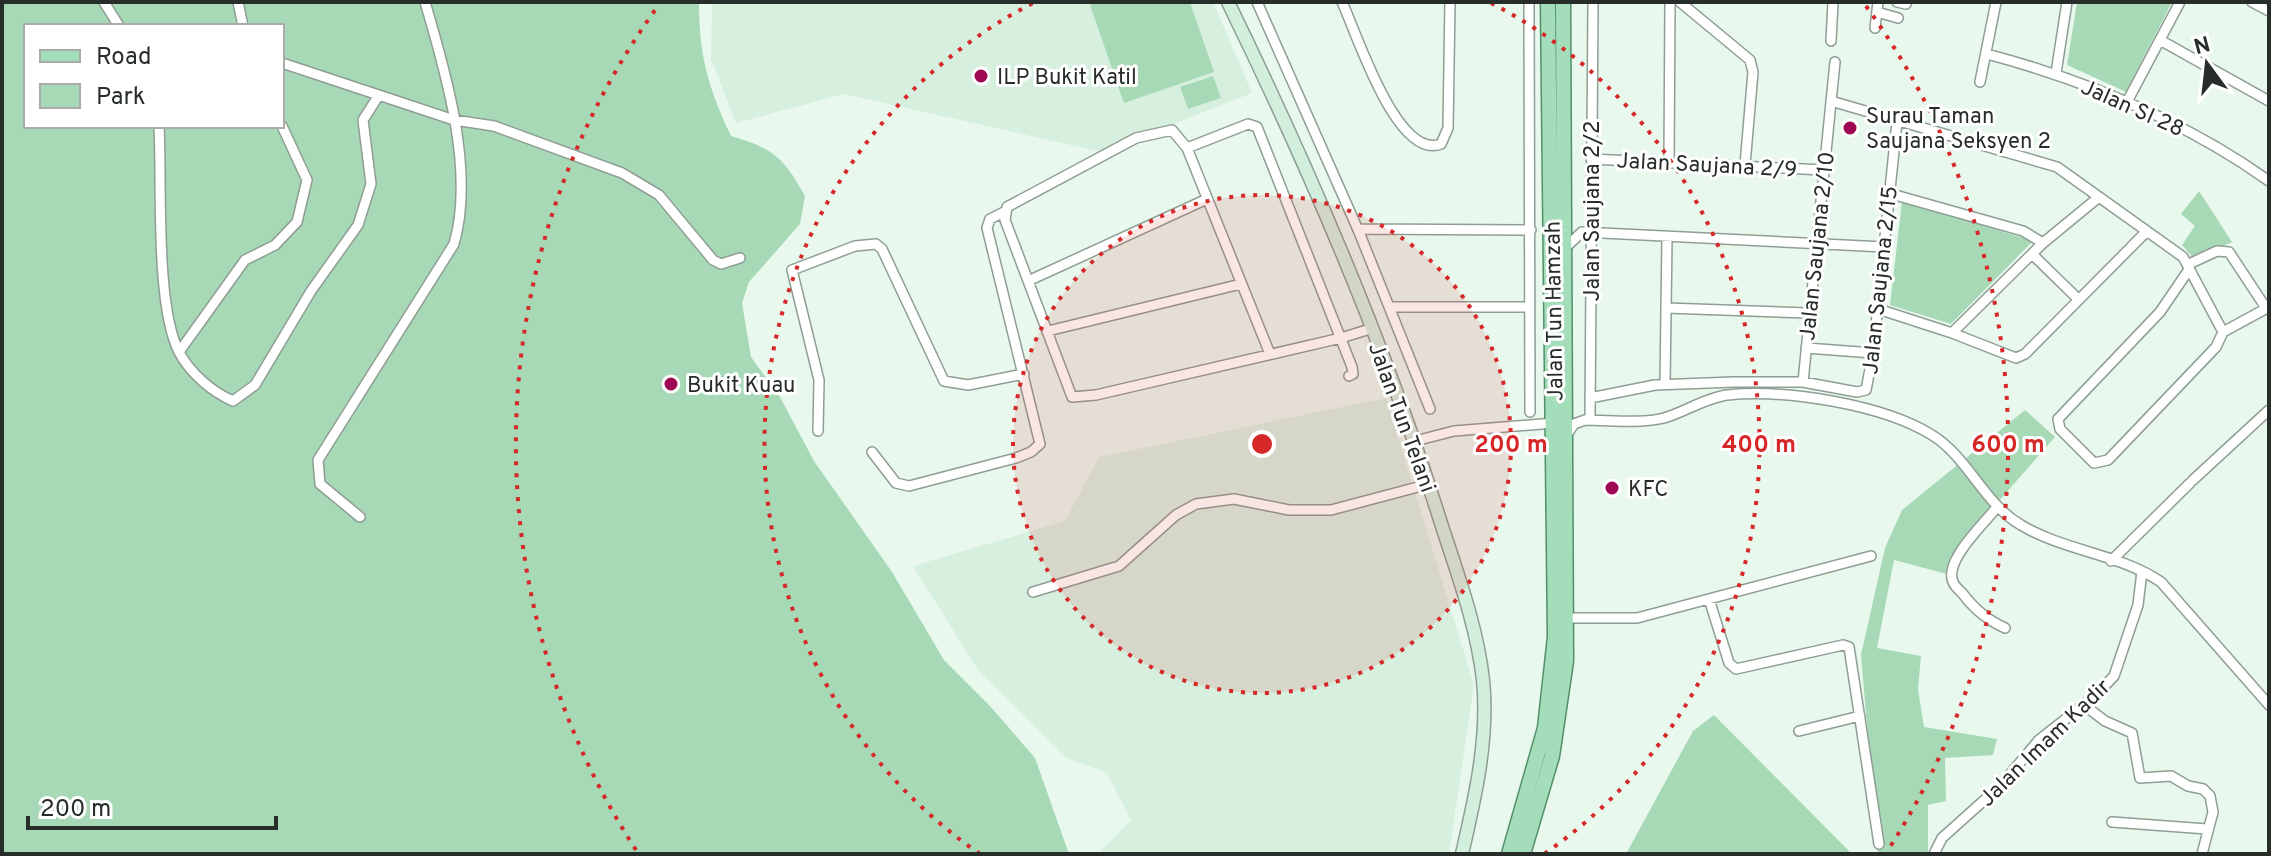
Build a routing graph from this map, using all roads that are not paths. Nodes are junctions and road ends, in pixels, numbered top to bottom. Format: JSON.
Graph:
{"nodes":[{"id":1,"x":104,"y":2,"type":"edge"},
{"id":2,"x":238,"y":2,"type":"edge"},
{"id":3,"x":425,"y":2,"type":"edge"},
{"id":4,"x":1228,"y":2,"type":"edge"},
{"id":5,"x":1257,"y":2,"type":"edge"},
{"id":6,"x":1342,"y":2,"type":"edge"},
{"id":7,"x":1450,"y":2,"type":"edge"},
{"id":8,"x":1529,"y":2,"type":"edge"},
{"id":9,"x":1548,"y":2,"type":"edge"},
{"id":10,"x":1563,"y":2,"type":"edge"},
{"id":11,"x":1593,"y":2,"type":"edge"},
{"id":12,"x":1670,"y":2,"type":"edge"},
{"id":13,"x":1680,"y":2,"type":"edge"},
{"id":14,"x":1833,"y":2,"type":"edge"},
{"id":15,"x":1996,"y":2,"type":"edge"},
{"id":16,"x":2067,"y":2,"type":"edge"},
{"id":17,"x":2180,"y":2,"type":"edge"},
{"id":18,"x":2252,"y":2,"type":"edge"},
{"id":19,"x":1877,"y":7,"type":"edge"},
{"id":20,"x":2269,"y":11,"type":"edge"},
{"id":21,"x":1898,"y":18,"type":"dead end"},
{"id":22,"x":118,"y":24,"type":"edge"},
{"id":23,"x":243,"y":24,"type":"edge"},
{"id":24,"x":1875,"y":28,"type":"dead end"},
{"id":25,"x":2160,"y":40,"type":"junction"},
{"id":26,"x":1831,"y":41,"type":"dead end"},
{"id":27,"x":1987,"y":54,"type":"junction"},
{"id":28,"x":1835,"y":62,"type":"dead end"},
{"id":29,"x":284,"y":64,"type":"edge"},
{"id":30,"x":2056,"y":73,"type":"junction"},
{"id":31,"x":1980,"y":82,"type":"dead end"},
{"id":32,"x":379,"y":95,"type":"junction"},
{"id":33,"x":2128,"y":100,"type":"junction"},
{"id":34,"x":1831,"y":101,"type":"junction"},
{"id":35,"x":2269,"y":101,"type":"edge"},
{"id":36,"x":454,"y":120,"type":"junction"},
{"id":37,"x":1897,"y":122,"type":"junction"},
{"id":38,"x":159,"y":128,"type":"edge"},
{"id":39,"x":283,"y":128,"type":"edge"},
{"id":40,"x":1187,"y":148,"type":"junction"},
{"id":41,"x":1591,"y":159,"type":"junction"},
{"id":42,"x":1669,"y":161,"type":"junction"},
{"id":43,"x":1745,"y":165,"type":"junction"},
{"id":44,"x":1823,"y":170,"type":"junction"},
{"id":45,"x":2269,"y":181,"type":"edge"},
{"id":46,"x":1888,"y":193,"type":"junction"},
{"id":47,"x":2099,"y":197,"type":"junction"},
{"id":48,"x":1207,"y":199,"type":"junction"},
{"id":49,"x":1004,"y":212,"type":"junction"},
{"id":50,"x":1565,"y":215,"type":"junction"},
{"id":51,"x":1358,"y":229,"type":"junction"},
{"id":52,"x":1531,"y":230,"type":"junction"},
{"id":53,"x":2147,"y":231,"type":"junction"},
{"id":54,"x":1586,"y":232,"type":"junction"},
{"id":55,"x":1667,"y":237,"type":"junction"},
{"id":56,"x":1814,"y":243,"type":"junction"},
{"id":57,"x":2043,"y":243,"type":"junction"},
{"id":58,"x":1565,"y":247,"type":"junction"},
{"id":59,"x":1884,"y":247,"type":"junction"},
{"id":60,"x":2032,"y":254,"type":"junction"},
{"id":61,"x":740,"y":258,"type":"dead end"},
{"id":62,"x":2189,"y":268,"type":"junction"},
{"id":63,"x":1028,"y":281,"type":"junction"},
{"id":64,"x":1241,"y":284,"type":"junction"},
{"id":65,"x":2078,"y":299,"type":"junction"},
{"id":66,"x":1389,"y":307,"type":"junction"},
{"id":67,"x":1530,"y":307,"type":"junction"},
{"id":68,"x":1666,"y":308,"type":"junction"},
{"id":69,"x":2268,"y":308,"type":"edge"},
{"id":70,"x":1878,"y":309,"type":"junction"},
{"id":71,"x":1808,"y":313,"type":"junction"},
{"id":72,"x":1370,"y":329,"type":"junction"},
{"id":73,"x":1048,"y":331,"type":"junction"},
{"id":74,"x":2223,"y":332,"type":"junction"},
{"id":75,"x":1952,"y":333,"type":"junction"},
{"id":76,"x":1341,"y":338,"type":"junction"},
{"id":77,"x":1806,"y":348,"type":"junction"},
{"id":78,"x":179,"y":352,"type":"junction"},
{"id":79,"x":1873,"y":353,"type":"junction"},
{"id":80,"x":1270,"y":354,"type":"junction"},
{"id":81,"x":1024,"y":374,"type":"junction"},
{"id":82,"x":1349,"y":376,"type":"dead end"},
{"id":83,"x":1803,"y":382,"type":"junction"},
{"id":84,"x":1665,"y":384,"type":"junction"},
{"id":85,"x":1862,"y":391,"type":"junction"},
{"id":86,"x":1590,"y":398,"type":"junction"},
{"id":87,"x":1567,"y":403,"type":"junction"},
{"id":88,"x":1430,"y":409,"type":"dead end"},
{"id":89,"x":1862,"y":409,"type":"junction"},
{"id":90,"x":2269,"y":410,"type":"edge"},
{"id":91,"x":1530,"y":412,"type":"dead end"},
{"id":92,"x":1588,"y":420,"type":"junction"},
{"id":93,"x":1554,"y":423,"type":"junction"},
{"id":94,"x":818,"y":431,"type":"dead end"},
{"id":95,"x":1568,"y":433,"type":"junction"},
{"id":96,"x":1415,"y":441,"type":"junction"},
{"id":97,"x":872,"y":452,"type":"dead end"},
{"id":98,"x":1429,"y":484,"type":"junction"},
{"id":99,"x":1997,"y":507,"type":"junction"},
{"id":100,"x":360,"y":517,"type":"dead end"},
{"id":101,"x":1871,"y":556,"type":"dead end"},
{"id":102,"x":2111,"y":561,"type":"junction"},
{"id":103,"x":2142,"y":571,"type":"junction"},
{"id":104,"x":1033,"y":592,"type":"dead end"},
{"id":105,"x":1709,"y":599,"type":"junction"},
{"id":106,"x":1567,"y":618,"type":"junction"},
{"id":107,"x":2005,"y":628,"type":"dead end"},
{"id":108,"x":2084,"y":705,"type":"junction"},
{"id":109,"x":2269,"y":705,"type":"edge"},
{"id":110,"x":1860,"y":716,"type":"junction"},
{"id":111,"x":1799,"y":731,"type":"dead end"},
{"id":112,"x":2112,"y":822,"type":"dead end"},
{"id":113,"x":2207,"y":829,"type":"junction"},
{"id":114,"x":1879,"y":844,"type":"dead end"},
{"id":115,"x":1462,"y":854,"type":"edge"},
{"id":116,"x":1509,"y":854,"type":"edge"},
{"id":117,"x":1523,"y":854,"type":"edge"},
{"id":118,"x":1934,"y":854,"type":"edge"},
{"id":119,"x":2202,"y":854,"type":"edge"}],
"edges":[{"from":1,"to":22,"type":"street"},
{"from":2,"to":23,"type":"street"},
{"from":3,"to":36,"type":"street"},
{"from":4,"to":72,"type":"street","name":"Jalan Tun Telani"},
{"from":5,"to":51,"type":"street"},
{"from":6,"to":7,"type":"street"},
{"from":8,"to":52,"type":"street"},
{"from":9,"to":93,"type":"main road","name":"Jalan Tun Hamzah"},
{"from":10,"to":50,"type":"main road","name":"Jalan Tun Hamzah"},
{"from":11,"to":41,"type":"street","name":"Jalan Saujana 2/2"},
{"from":12,"to":42,"type":"street"},
{"from":13,"to":43,"type":"street"},
{"from":14,"to":26,"type":"street"},
{"from":15,"to":27,"type":"street"},
{"from":16,"to":30,"type":"street"},
{"from":17,"to":25,"type":"street"},
{"from":18,"to":20,"type":"street"},
{"from":19,"to":21,"type":"street"},
{"from":19,"to":24,"type":"street"},
{"from":25,"to":33,"type":"street"},
{"from":25,"to":35,"type":"street"},
{"from":27,"to":30,"type":"street","name":"Jalan SI 28"},
{"from":27,"to":31,"type":"street"},
{"from":28,"to":34,"type":"street","name":"Jalan Saujana 2/10"},
{"from":29,"to":32,"type":"street"},
{"from":30,"to":33,"type":"street","name":"Jalan SI 28"},
{"from":32,"to":36,"type":"street"},
{"from":32,"to":78,"type":"street"},
{"from":33,"to":45,"type":"street","name":"Jalan SI 28"},
{"from":34,"to":37,"type":"street"},
{"from":34,"to":44,"type":"street","name":"Jalan Saujana 2/10"},
{"from":36,"to":61,"type":"street"},
{"from":36,"to":100,"type":"street"},
{"from":37,"to":46,"type":"street","name":"Jalan Saujana 2/15"},
{"from":37,"to":47,"type":"street"},
{"from":38,"to":78,"type":"street"},
{"from":39,"to":78,"type":"street"},
{"from":40,"to":48,"type":"street"},
{"from":40,"to":49,"type":"street"},
{"from":40,"to":76,"type":"street"},
{"from":41,"to":42,"type":"street","name":"Jalan Saujana 2/9"},
{"from":41,"to":54,"type":"street","name":"Jalan Saujana 2/2"},
{"from":42,"to":43,"type":"street","name":"Jalan Saujana 2/9"},
{"from":43,"to":44,"type":"street","name":"Jalan Saujana 2/9"},
{"from":44,"to":56,"type":"street","name":"Jalan Saujana 2/10"},
{"from":46,"to":57,"type":"street"},
{"from":46,"to":59,"type":"street","name":"Jalan Saujana 2/15"},
{"from":47,"to":53,"type":"street"},
{"from":47,"to":57,"type":"street"},
{"from":48,"to":63,"type":"street"},
{"from":48,"to":64,"type":"street"},
{"from":49,"to":63,"type":"street"},
{"from":49,"to":81,"type":"street"},
{"from":50,"to":54,"type":"street"},
{"from":50,"to":58,"type":"main road","name":"Jalan Tun Hamzah"},
{"from":51,"to":52,"type":"street"},
{"from":51,"to":66,"type":"street"},
{"from":52,"to":67,"type":"street"},
{"from":53,"to":62,"type":"street"},
{"from":53,"to":65,"type":"street"},
{"from":54,"to":55,"type":"street"},
{"from":54,"to":58,"type":"street"},
{"from":54,"to":86,"type":"street","name":"Jalan Saujana 2/2"},
{"from":55,"to":56,"type":"street"},
{"from":55,"to":68,"type":"street"},
{"from":56,"to":59,"type":"street"},
{"from":56,"to":71,"type":"street","name":"Jalan Saujana 2/10"},
{"from":57,"to":60,"type":"street"},
{"from":58,"to":87,"type":"main road","name":"Jalan Tun Hamzah"},
{"from":59,"to":70,"type":"street","name":"Jalan Saujana 2/15"},
{"from":60,"to":65,"type":"street"},
{"from":60,"to":75,"type":"street"},
{"from":62,"to":69,"type":"street"},
{"from":62,"to":74,"type":"street"},
{"from":62,"to":74,"type":"street"},
{"from":63,"to":73,"type":"street"},
{"from":64,"to":73,"type":"street"},
{"from":64,"to":80,"type":"street"},
{"from":65,"to":75,"type":"street"},
{"from":66,"to":67,"type":"street"},
{"from":66,"to":88,"type":"street"},
{"from":67,"to":91,"type":"street"},
{"from":68,"to":71,"type":"street"},
{"from":68,"to":84,"type":"street"},
{"from":69,"to":74,"type":"street"},
{"from":70,"to":75,"type":"street"},
{"from":70,"to":79,"type":"street","name":"Jalan Saujana 2/15"},
{"from":71,"to":77,"type":"street","name":"Jalan Saujana 2/10"},
{"from":72,"to":76,"type":"street"},
{"from":72,"to":96,"type":"street","name":"Jalan Tun Telani"},
{"from":73,"to":80,"type":"street"},
{"from":76,"to":80,"type":"street"},
{"from":76,"to":82,"type":"street"},
{"from":77,"to":79,"type":"street"},
{"from":77,"to":83,"type":"street","name":"Jalan Saujana 2/10"},
{"from":79,"to":85,"type":"street","name":"Jalan Saujana 2/15"},
{"from":81,"to":94,"type":"street"},
{"from":81,"to":97,"type":"street"},
{"from":83,"to":84,"type":"street"},
{"from":83,"to":85,"type":"street"},
{"from":84,"to":86,"type":"street"},
{"from":85,"to":89,"type":"street"},
{"from":86,"to":92,"type":"street","name":"Jalan Saujana 2/2"},
{"from":87,"to":92,"type":"street"},
{"from":87,"to":95,"type":"main road","name":"Jalan Tun Hamzah"},
{"from":89,"to":92,"type":"street"},
{"from":89,"to":99,"type":"street"},
{"from":90,"to":102,"type":"street"},
{"from":92,"to":95,"type":"street"},
{"from":93,"to":96,"type":"street"},
{"from":93,"to":116,"type":"main road","name":"Jalan Tun Hamzah"},
{"from":95,"to":106,"type":"main road","name":"Jalan Tun Hamzah"},
{"from":96,"to":98,"type":"street","name":"Jalan Tun Telani"},
{"from":98,"to":104,"type":"street"},
{"from":98,"to":115,"type":"street","name":"Jalan Tun Telani"},
{"from":99,"to":102,"type":"street"},
{"from":99,"to":107,"type":"street"},
{"from":101,"to":105,"type":"street"},
{"from":102,"to":103,"type":"street"},
{"from":103,"to":108,"type":"street","name":"Jalan Imam Kadir"},
{"from":103,"to":109,"type":"street"},
{"from":105,"to":106,"type":"street"},
{"from":105,"to":110,"type":"street"},
{"from":106,"to":117,"type":"main road","name":"Jalan Tun Hamzah"},
{"from":108,"to":113,"type":"street"},
{"from":108,"to":118,"type":"street","name":"Jalan Imam Kadir"},
{"from":110,"to":111,"type":"street"},
{"from":110,"to":114,"type":"street"},
{"from":112,"to":113,"type":"street"},
{"from":113,"to":119,"type":"street"}]}
